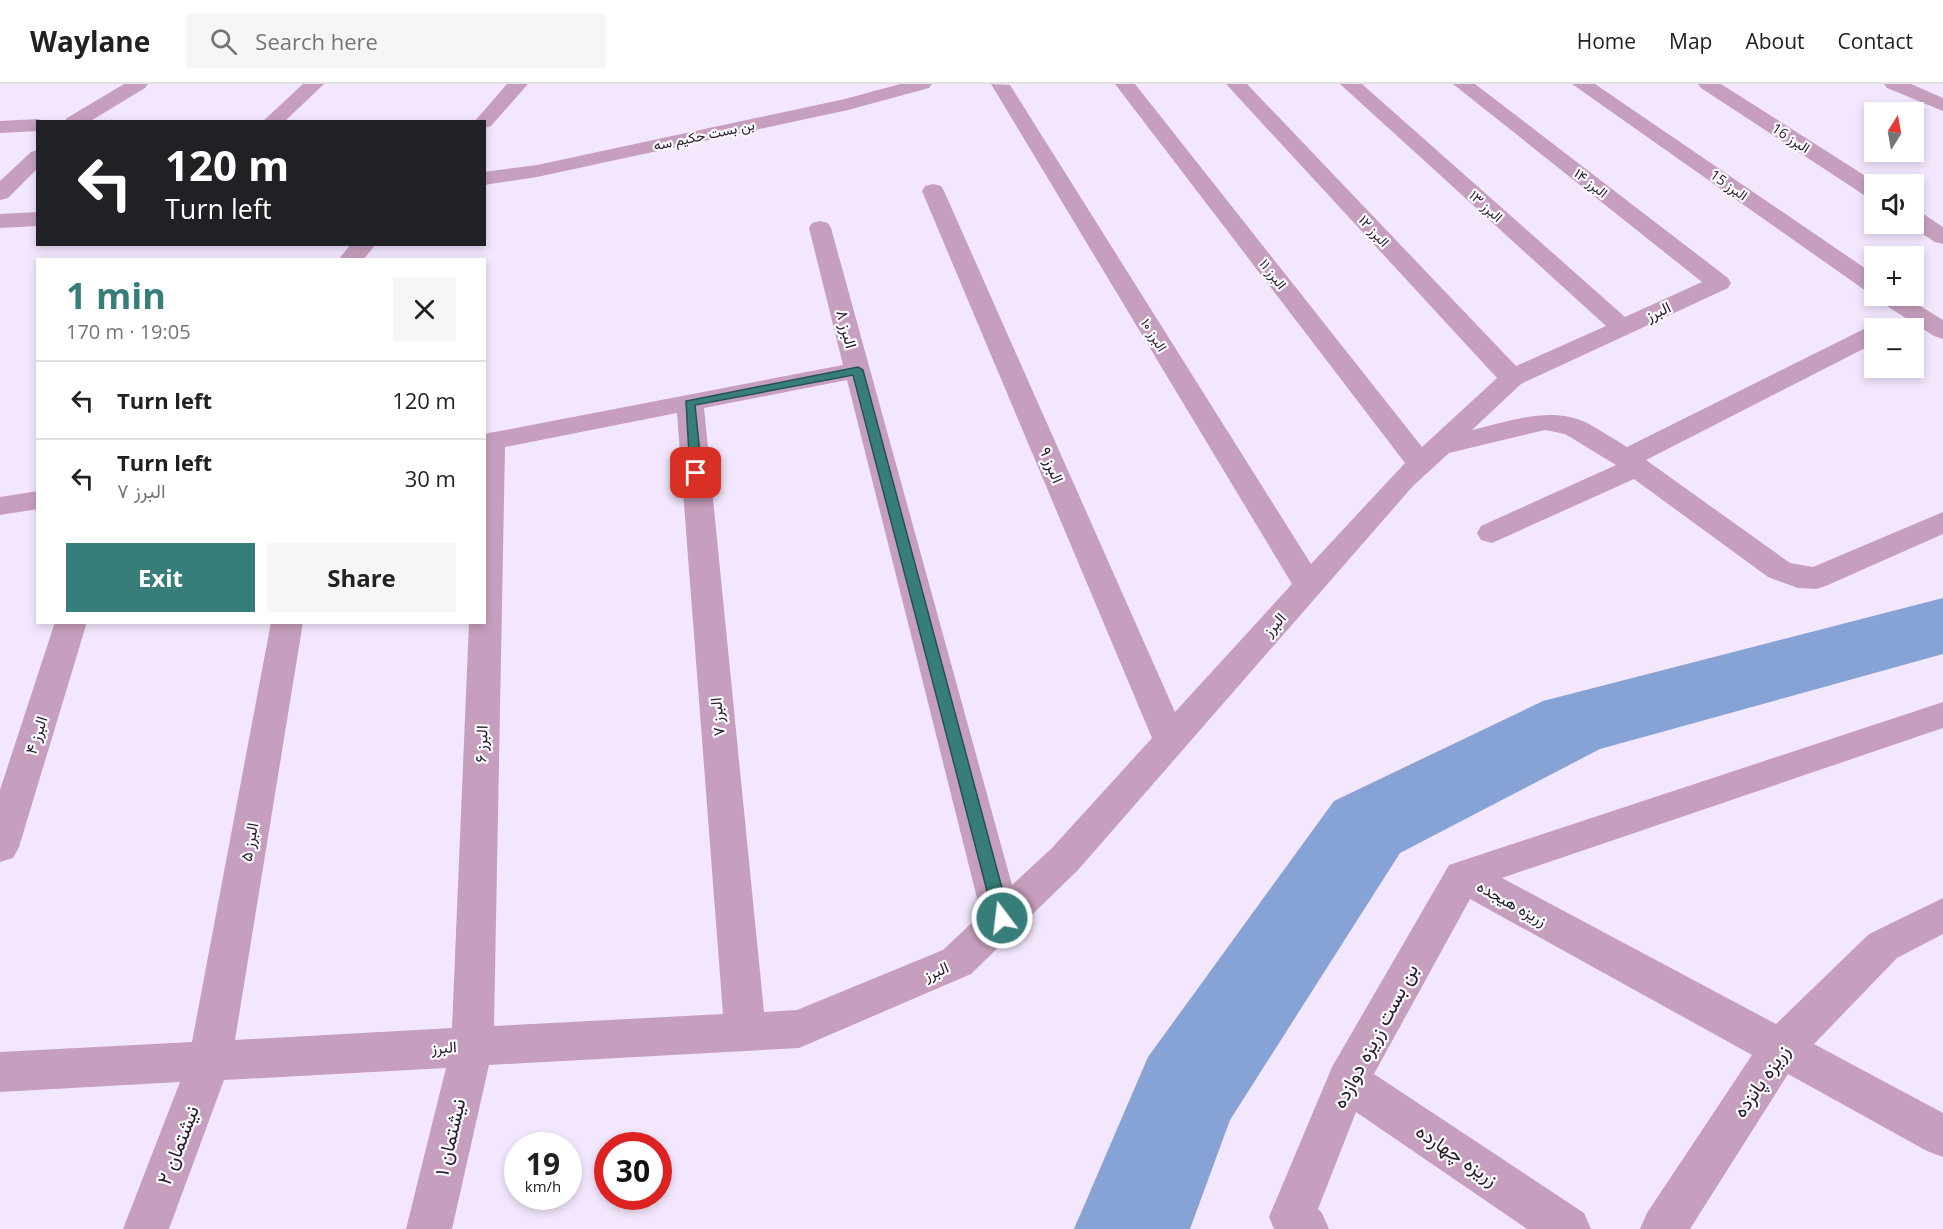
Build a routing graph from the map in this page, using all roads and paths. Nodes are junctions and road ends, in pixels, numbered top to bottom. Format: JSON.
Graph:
{"nodes":[{"id":1,"x":138,"y":84,"type":"edge"},
{"id":2,"x":314,"y":84,"type":"edge"},
{"id":3,"x":518,"y":84,"type":"edge"},
{"id":4,"x":836,"y":84,"type":"edge"},
{"id":5,"x":922,"y":84,"type":"edge"},
{"id":6,"x":1125,"y":84,"type":"edge"},
{"id":7,"x":1236,"y":84,"type":"edge"},
{"id":8,"x":1350,"y":84,"type":"edge"},
{"id":9,"x":1463,"y":84,"type":"edge"},
{"id":10,"x":1582,"y":84,"type":"edge"},
{"id":11,"x":1708,"y":84,"type":"edge"},
{"id":12,"x":1894,"y":84,"type":"edge"},
{"id":13,"x":1000,"y":85,"type":"edge"},
{"id":14,"x":848,"y":104,"type":"junction"},
{"id":15,"x":1943,"y":105,"type":"edge"},
{"id":16,"x":77,"y":120,"type":"edge"},
{"id":17,"x":274,"y":120,"type":"edge"},
{"id":18,"x":486,"y":120,"type":"edge"},
{"id":19,"x":36,"y":125,"type":"edge"},
{"id":20,"x":0,"y":127,"type":"edge"},
{"id":21,"x":36,"y":158,"type":"edge"},
{"id":22,"x":486,"y":179,"type":"edge"},
{"id":23,"x":1864,"y":185,"type":"edge"},
{"id":24,"x":933,"y":191,"type":"dead end"},
{"id":25,"x":0,"y":193,"type":"edge"},
{"id":26,"x":36,"y":219,"type":"edge"},
{"id":27,"x":0,"y":221,"type":"edge"},
{"id":28,"x":1924,"y":223,"type":"edge"},
{"id":29,"x":820,"y":228,"type":"dead end"},
{"id":30,"x":1940,"y":232,"type":"edge"},
{"id":31,"x":363,"y":246,"type":"edge"},
{"id":32,"x":351,"y":258,"type":"edge"},
{"id":33,"x":1864,"y":278,"type":"edge"},
{"id":34,"x":1719,"y":283,"type":"joint"},
{"id":35,"x":1943,"y":299,"type":"edge"},
{"id":36,"x":1903,"y":306,"type":"edge"},
{"id":37,"x":1915,"y":314,"type":"junction"},
{"id":38,"x":1906,"y":318,"type":"edge"},
{"id":39,"x":1622,"y":327,"type":"junction"},
{"id":40,"x":1943,"y":331,"type":"edge"},
{"id":41,"x":1864,"y":339,"type":"edge"},
{"id":42,"x":858,"y":370,"type":"junction"},
{"id":43,"x":1512,"y":378,"type":"junction"},
{"id":44,"x":690,"y":403,"type":"junction"},
{"id":45,"x":488,"y":442,"type":"edge"},
{"id":46,"x":1429,"y":455,"type":"junction"},
{"id":47,"x":1631,"y":463,"type":"junction"},
{"id":48,"x":36,"y":500,"type":"edge"},
{"id":49,"x":0,"y":506,"type":"edge"},
{"id":50,"x":486,"y":518,"type":"edge"},
{"id":51,"x":1943,"y":522,"type":"edge"},
{"id":52,"x":1492,"y":533,"type":"dead end"},
{"id":53,"x":1309,"y":585,"type":"junction"},
{"id":54,"x":70,"y":624,"type":"edge"},
{"id":55,"x":287,"y":624,"type":"edge"},
{"id":56,"x":483,"y":624,"type":"edge"},
{"id":57,"x":1943,"y":715,"type":"edge"},
{"id":58,"x":1170,"y":740,"type":"junction"},
{"id":59,"x":0,"y":846,"type":"edge"},
{"id":60,"x":1463,"y":876,"type":"junction"},
{"id":61,"x":1943,"y":915,"type":"edge"},
{"id":62,"x":1002,"y":918,"type":"junction"},
{"id":63,"x":745,"y":1031,"type":"junction"},
{"id":64,"x":472,"y":1046,"type":"junction"},
{"id":65,"x":1781,"y":1048,"type":"junction"},
{"id":66,"x":210,"y":1061,"type":"junction"},
{"id":67,"x":0,"y":1072,"type":"edge"},
{"id":68,"x":1347,"y":1081,"type":"junction"},
{"id":69,"x":1943,"y":1136,"type":"edge"},
{"id":70,"x":146,"y":1229,"type":"edge"},
{"id":71,"x":429,"y":1229,"type":"edge"},
{"id":72,"x":1306,"y":1229,"type":"edge"},
{"id":73,"x":1568,"y":1229,"type":"edge"},
{"id":74,"x":1663,"y":1229,"type":"edge"}],
"edges":[{"from":1,"to":16,"type":"street"},
{"from":2,"to":17,"type":"street"},
{"from":3,"to":18,"type":"street"},
{"from":4,"to":14,"type":"street"},
{"from":5,"to":14,"type":"street","name":"بن بست حکیم سه"},
{"from":6,"to":46,"type":"street","name":"البرز ۱۱"},
{"from":7,"to":43,"type":"street","name":"البرز ۱۲"},
{"from":8,"to":39,"type":"street","name":"البرز ۱۳"},
{"from":9,"to":34,"type":"street","name":"البرز ۱۴"},
{"from":10,"to":33,"type":"street","name":"البرز 15"},
{"from":11,"to":23,"type":"street","name":"البرز 16"},
{"from":12,"to":15,"type":"street"},
{"from":13,"to":53,"type":"street","name":"البرز ۱۰"},
{"from":14,"to":22,"type":"street","name":"بن بست حکیم سه"},
{"from":19,"to":20,"type":"street"},
{"from":21,"to":25,"type":"street"},
{"from":24,"to":58,"type":"street","name":"البرز ۹"},
{"from":26,"to":27,"type":"street"},
{"from":28,"to":30,"type":"street"},
{"from":29,"to":42,"type":"street","name":"البرز ۸"},
{"from":31,"to":32,"type":"street"},
{"from":34,"to":39,"type":"street","name":"البرز"},
{"from":35,"to":37,"type":"street"},
{"from":36,"to":37,"type":"street"},
{"from":37,"to":38,"type":"street"},
{"from":37,"to":40,"type":"street"},
{"from":39,"to":43,"type":"street","name":"البرز"},
{"from":41,"to":47,"type":"street"},
{"from":42,"to":44,"type":"street"},
{"from":42,"to":62,"type":"street","name":"البرز ۸"},
{"from":43,"to":46,"type":"street","name":"البرز"},
{"from":44,"to":45,"type":"street"},
{"from":44,"to":63,"type":"street","name":"البرز ۷"},
{"from":45,"to":50,"type":"street","name":"البرز ۶"},
{"from":46,"to":47,"type":"street"},
{"from":46,"to":53,"type":"street","name":"البرز"},
{"from":47,"to":51,"type":"street"},
{"from":47,"to":52,"type":"street"},
{"from":48,"to":49,"type":"street"},
{"from":53,"to":58,"type":"street","name":"البرز"},
{"from":54,"to":59,"type":"street","name":"البرز ۴"},
{"from":55,"to":66,"type":"street","name":"البرز ۵"},
{"from":56,"to":64,"type":"street","name":"البرز ۶"},
{"from":57,"to":60,"type":"street","name":"زریزه هیجده"},
{"from":58,"to":62,"type":"street","name":"البرز"},
{"from":60,"to":65,"type":"street","name":"زریزه هیجده"},
{"from":60,"to":68,"type":"street","name":"بن بست زریزه دوازده"},
{"from":61,"to":65,"type":"street","name":"زریزه پانزده"},
{"from":62,"to":63,"type":"street","name":"البرز"},
{"from":63,"to":64,"type":"street","name":"البرز"},
{"from":64,"to":66,"type":"street","name":"البرز"},
{"from":64,"to":71,"type":"street","name":"نيشتمان ۱"},
{"from":65,"to":69,"type":"street","name":"زریزه هیجده"},
{"from":65,"to":74,"type":"street","name":"زریزه پانزده"},
{"from":66,"to":67,"type":"street","name":"البرز"},
{"from":66,"to":70,"type":"street","name":"نيشتمان ۲"},
{"from":68,"to":72,"type":"street","name":"بن بست زریزه دوازده"},
{"from":68,"to":73,"type":"street","name":"زریزه چهارده"}]}
